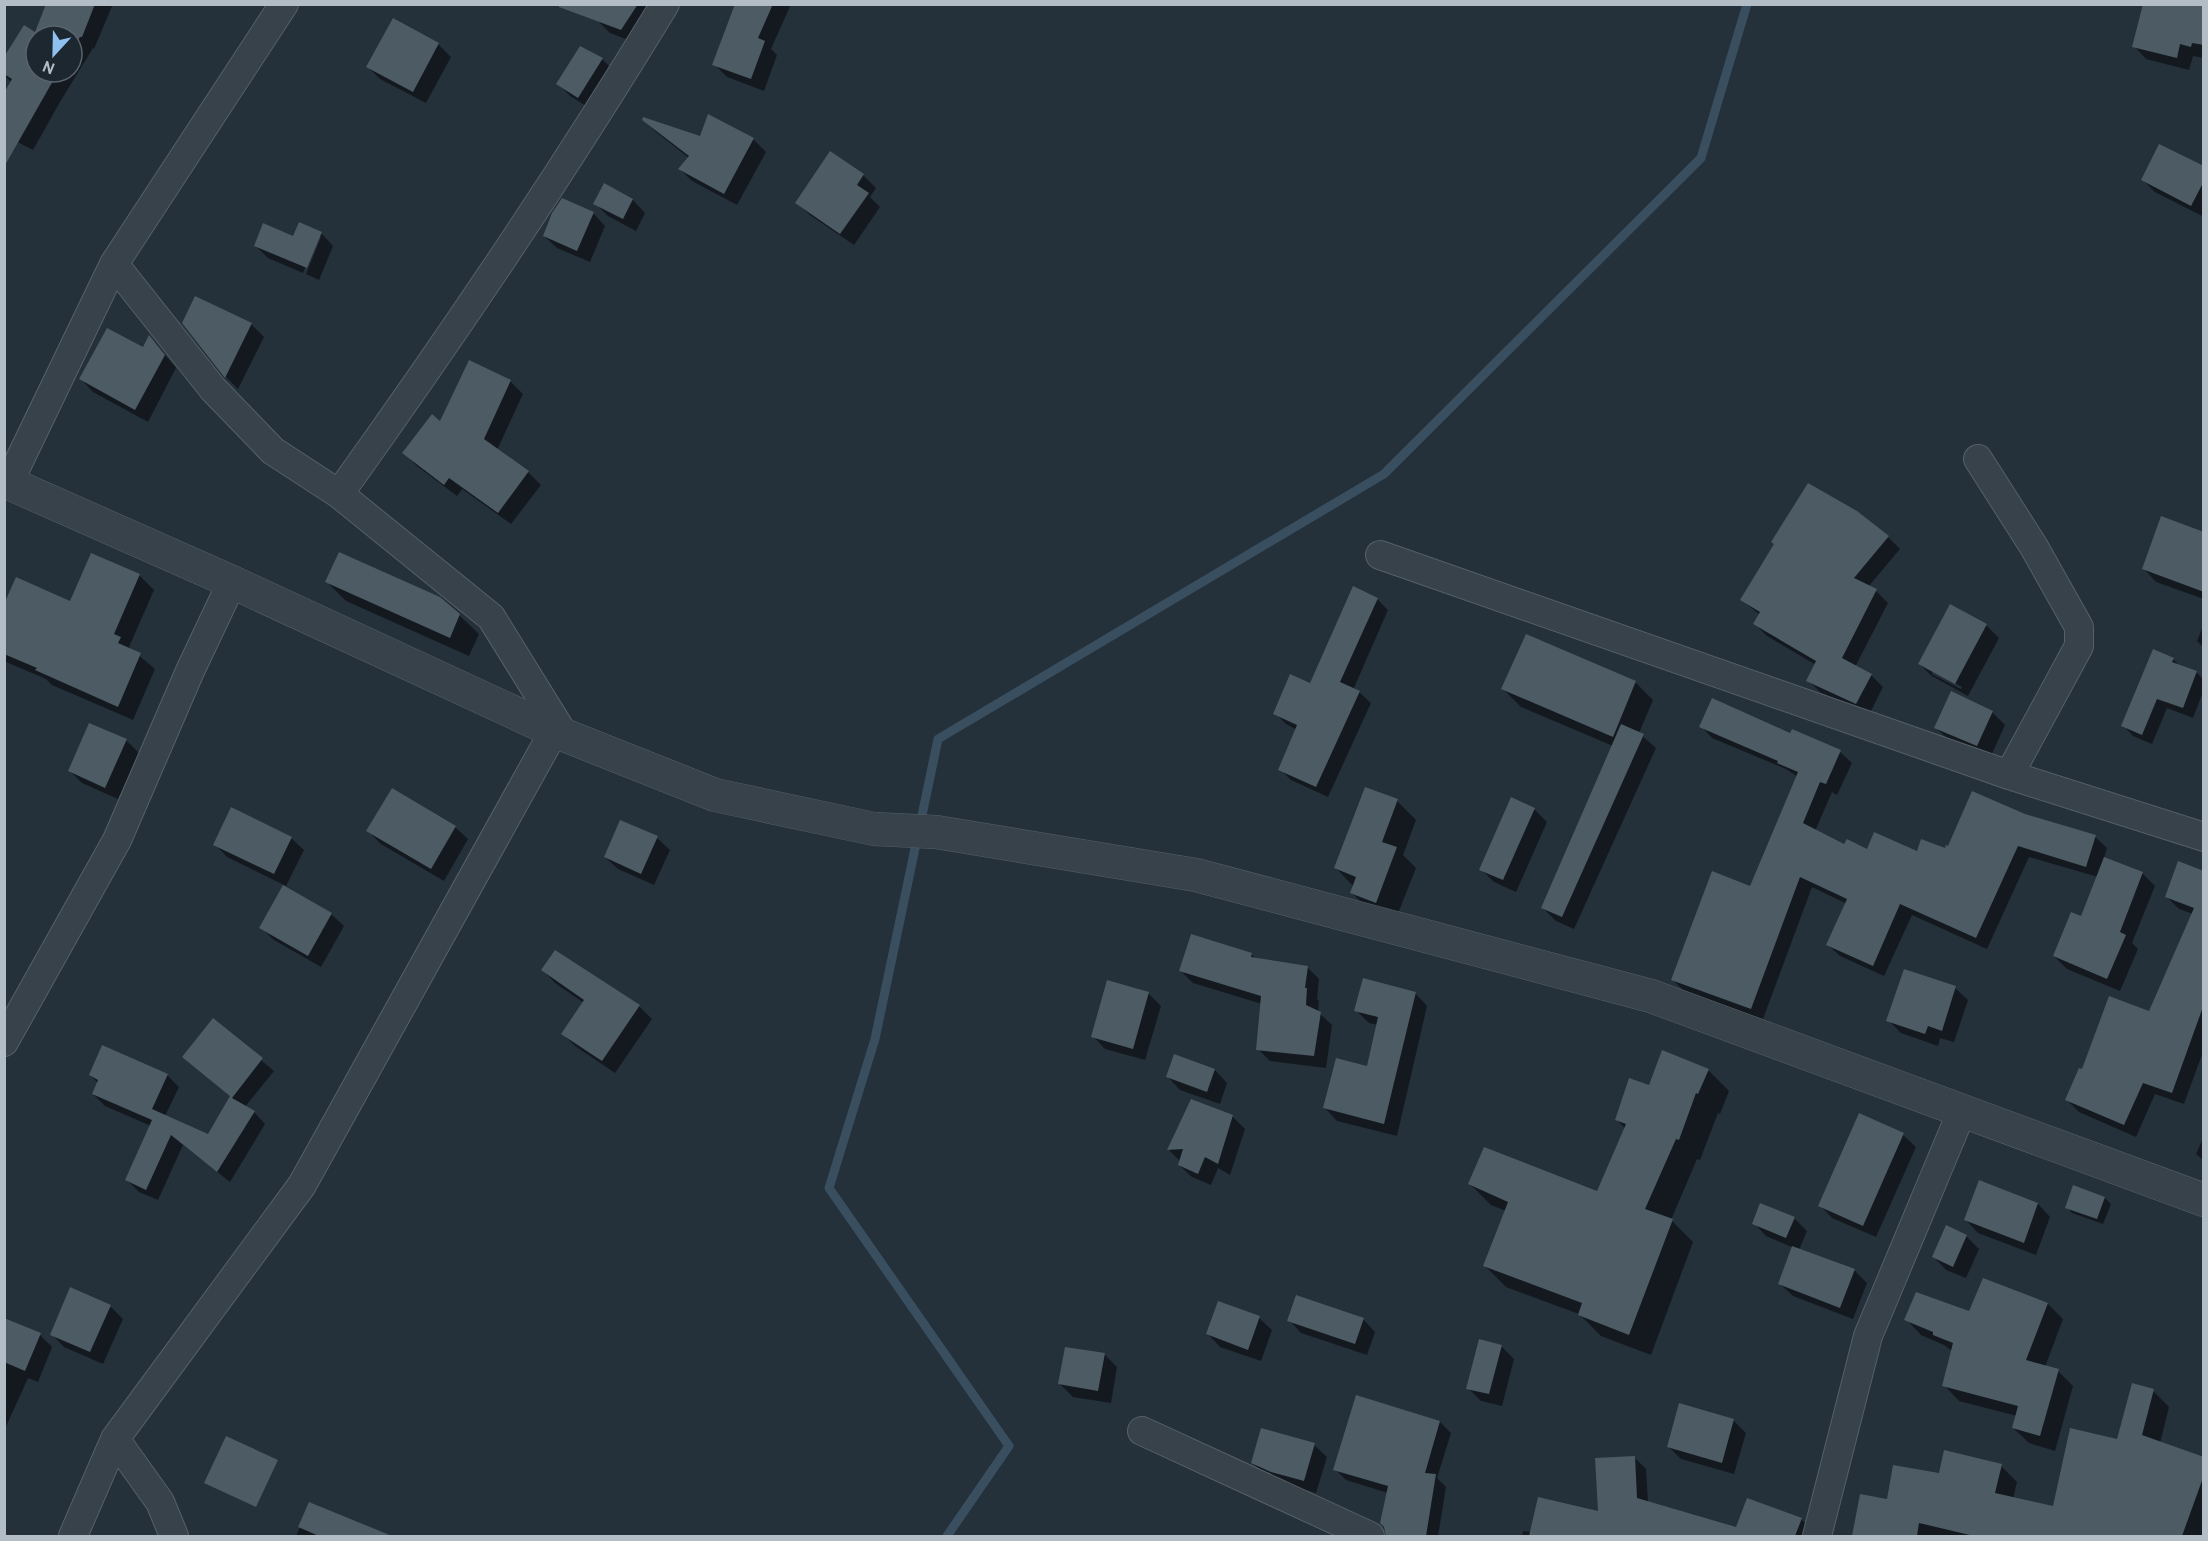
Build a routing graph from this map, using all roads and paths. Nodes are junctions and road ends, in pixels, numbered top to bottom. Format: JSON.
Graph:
{"nodes":[{"id":1,"x":284,"y":4,"type":"edge"},
{"id":2,"x":665,"y":4,"type":"edge"},
{"id":3,"x":114,"y":264,"type":"junction"},
{"id":4,"x":1978,"y":459,"type":"dead end"},
{"id":5,"x":7,"y":482,"type":"edge"},
{"id":6,"x":339,"y":494,"type":"junction"},
{"id":7,"x":1380,"y":555,"type":"dead end"},
{"id":8,"x":232,"y":582,"type":"junction"},
{"id":9,"x":559,"y":733,"type":"junction"},
{"id":10,"x":2009,"y":776,"type":"junction"},
{"id":11,"x":2204,"y":837,"type":"edge"},
{"id":12,"x":4,"y":1042,"type":"edge"},
{"id":13,"x":1962,"y":1111,"type":"junction"},
{"id":14,"x":2204,"y":1200,"type":"edge"},
{"id":15,"x":1142,"y":1431,"type":"dead end"},
{"id":16,"x":116,"y":1439,"type":"junction"},
{"id":17,"x":73,"y":1536,"type":"edge"},
{"id":18,"x":174,"y":1536,"type":"edge"},
{"id":19,"x":1370,"y":1536,"type":"edge"},
{"id":20,"x":1817,"y":1536,"type":"edge"}],
"edges":[{"from":1,"to":3,"type":"street"},
{"from":2,"to":6,"type":"street"},
{"from":3,"to":5,"type":"street"},
{"from":3,"to":6,"type":"street"},
{"from":4,"to":10,"type":"street"},
{"from":5,"to":8,"type":"street"},
{"from":6,"to":9,"type":"street"},
{"from":7,"to":10,"type":"street"},
{"from":8,"to":9,"type":"street"},
{"from":8,"to":12,"type":"street"},
{"from":9,"to":13,"type":"street"},
{"from":9,"to":16,"type":"street"},
{"from":10,"to":11,"type":"street"},
{"from":13,"to":14,"type":"street"},
{"from":13,"to":20,"type":"street"},
{"from":15,"to":19,"type":"street"},
{"from":16,"to":17,"type":"street"},
{"from":16,"to":18,"type":"street"}]}
